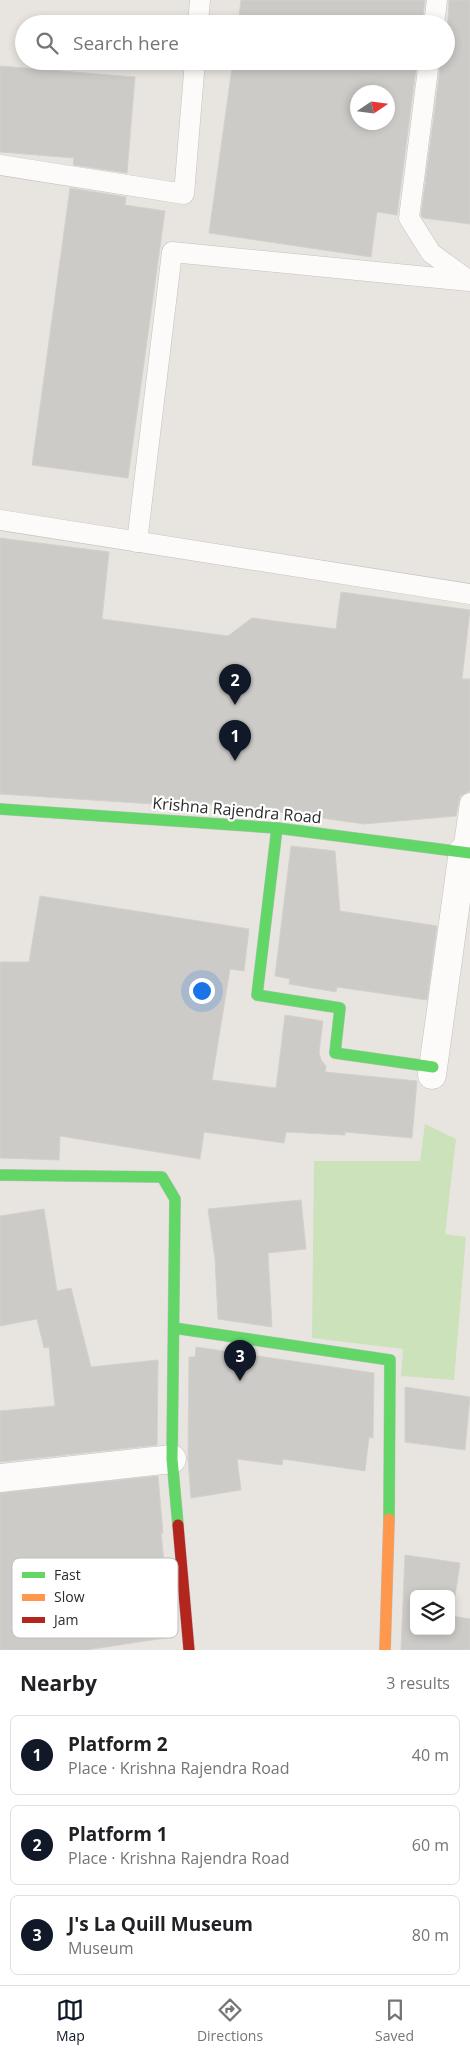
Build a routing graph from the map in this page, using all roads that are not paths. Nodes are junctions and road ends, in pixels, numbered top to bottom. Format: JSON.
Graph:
{"nodes":[{"id":1,"x":200,"y":0,"type":"edge"},
{"id":2,"x":437,"y":0,"type":"edge"},
{"id":3,"x":199,"y":15,"type":"edge"},
{"id":4,"x":435,"y":15,"type":"edge"},
{"id":5,"x":194,"y":70,"type":"edge"},
{"id":6,"x":428,"y":70,"type":"edge"},
{"id":7,"x":0,"y":165,"type":"edge"},
{"id":8,"x":0,"y":520,"type":"edge"},
{"id":9,"x":137,"y":542,"type":"junction"},
{"id":10,"x":470,"y":594,"type":"edge"},
{"id":11,"x":470,"y":803,"type":"edge"},
{"id":12,"x":0,"y":808,"type":"edge"},
{"id":13,"x":277,"y":828,"type":"junction"},
{"id":14,"x":466,"y":852,"type":"edge"},
{"id":15,"x":432,"y":1071,"type":"joint"},
{"id":16,"x":0,"y":1175,"type":"edge"},
{"id":17,"x":174,"y":1328,"type":"junction"},
{"id":18,"x":172,"y":1459,"type":"junction"},
{"id":19,"x":0,"y":1478,"type":"edge"},
{"id":20,"x":190,"y":1650,"type":"edge"},
{"id":21,"x":385,"y":1650,"type":"edge"}],
"edges":[{"from":1,"to":3,"type":"lane"},
{"from":2,"to":4,"type":"lane"},
{"from":5,"to":7,"type":"lane"},
{"from":6,"to":9,"type":"lane"},
{"from":8,"to":9,"type":"lane"},
{"from":9,"to":10,"type":"lane"},
{"from":11,"to":14,"type":"lane"},
{"from":12,"to":13,"type":"street","name":"Krishna Rajendra Road"},
{"from":13,"to":14,"type":"street","name":"Krishna Rajendra Road"},
{"from":13,"to":15,"type":"street"},
{"from":14,"to":15,"type":"street"},
{"from":16,"to":17,"type":"street"},
{"from":17,"to":18,"type":"street"},
{"from":17,"to":21,"type":"street"},
{"from":18,"to":19,"type":"street"},
{"from":18,"to":20,"type":"street"}]}
